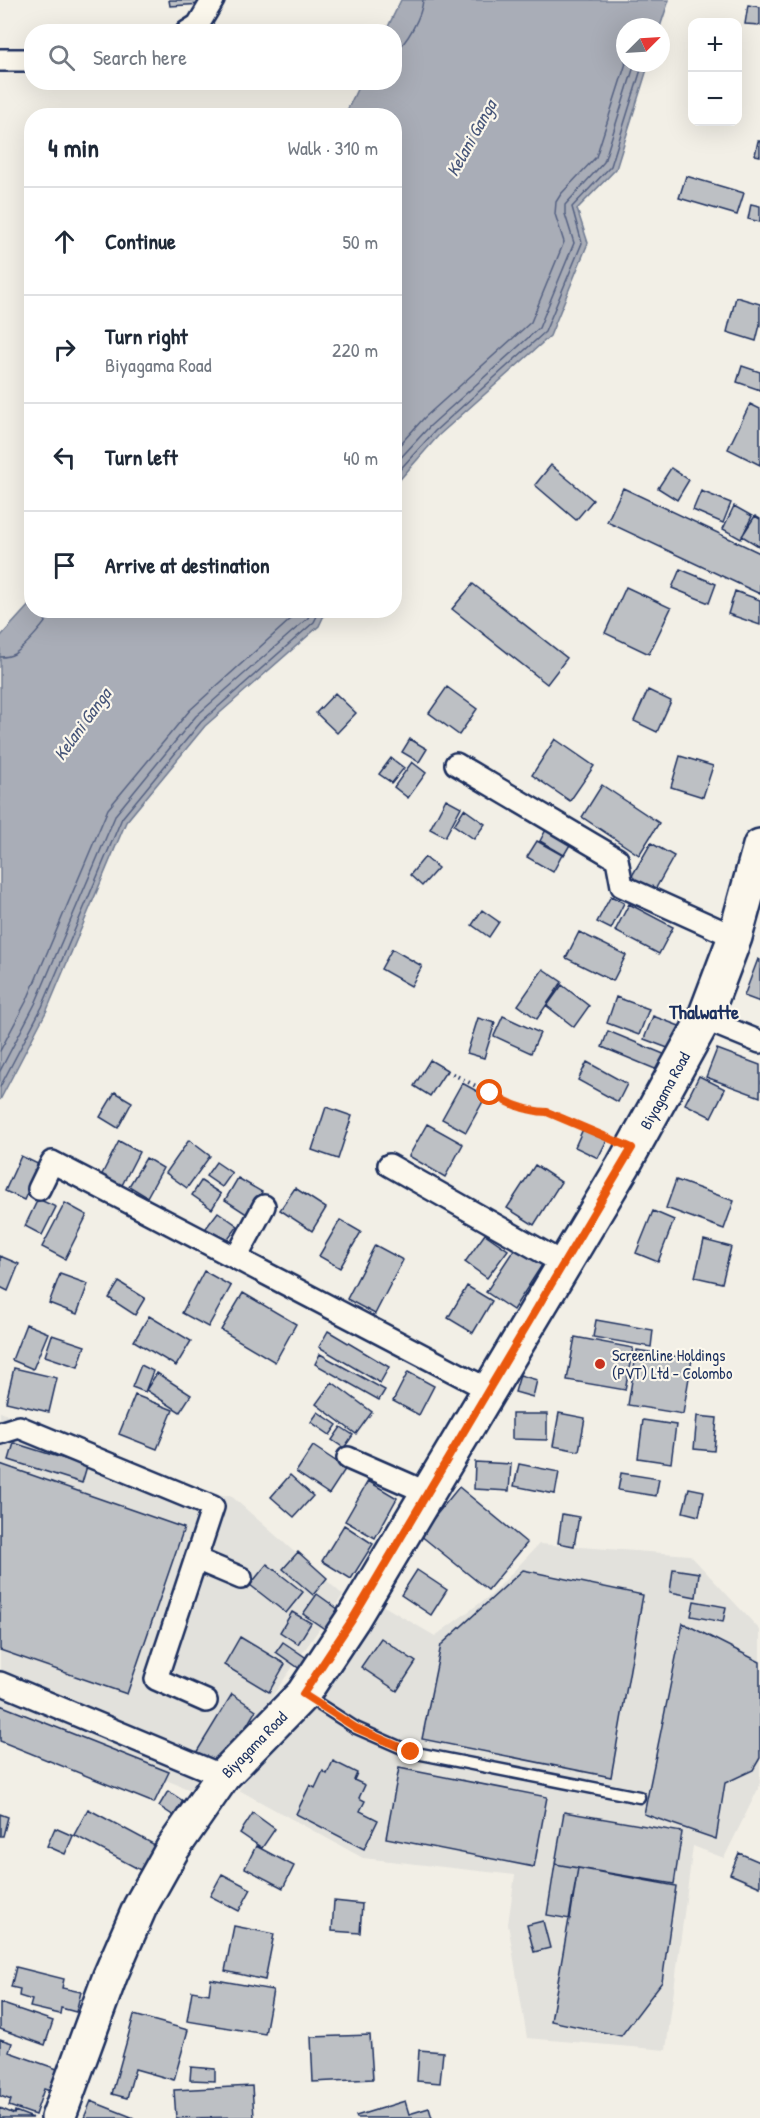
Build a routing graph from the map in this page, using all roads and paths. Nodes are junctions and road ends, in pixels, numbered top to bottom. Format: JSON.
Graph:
{"nodes":[{"id":1,"x":213,"y":0,"type":"edge"},
{"id":2,"x":199,"y":24,"type":"edge"},
{"id":3,"x":0,"y":60,"type":"edge"},
{"id":4,"x":24,"y":60,"type":"edge"},
{"id":5,"x":456,"y":764,"type":"dead end"},
{"id":6,"x":760,"y":846,"type":"edge"},
{"id":7,"x":735,"y":938,"type":"junction"},
{"id":8,"x":704,"y":1019,"type":"junction"},
{"id":9,"x":760,"y":1042,"type":"edge"},
{"id":10,"x":447,"y":1071,"type":"dead end"},
{"id":11,"x":632,"y":1148,"type":"junction"},
{"id":12,"x":389,"y":1164,"type":"dead end"},
{"id":13,"x":39,"y":1189,"type":"dead end"},
{"id":14,"x":264,"y":1206,"type":"dead end"},
{"id":15,"x":236,"y":1258,"type":"junction"},
{"id":16,"x":564,"y":1264,"type":"junction"},
{"id":17,"x":489,"y":1390,"type":"junction"},
{"id":18,"x":0,"y":1433,"type":"edge"},
{"id":19,"x":348,"y":1458,"type":"dead end"},
{"id":20,"x":428,"y":1493,"type":"junction"},
{"id":21,"x":196,"y":1559,"type":"junction"},
{"id":22,"x":241,"y":1578,"type":"dead end"},
{"id":23,"x":0,"y":1683,"type":"edge"},
{"id":24,"x":303,"y":1694,"type":"junction"},
{"id":25,"x":206,"y":1701,"type":"dead end"},
{"id":26,"x":223,"y":1776,"type":"junction"},
{"id":27,"x":639,"y":1797,"type":"dead end"},
{"id":28,"x":58,"y":2118,"type":"edge"}],
"edges":[{"from":1,"to":2,"type":"street"},
{"from":3,"to":4,"type":"street"},
{"from":5,"to":7,"type":"street"},
{"from":6,"to":7,"type":"main road","name":"Biyagama Road"},
{"from":7,"to":8,"type":"main road","name":"Biyagama Road"},
{"from":8,"to":9,"type":"street"},
{"from":8,"to":11,"type":"main road","name":"Biyagama Road"},
{"from":10,"to":11,"type":"path"},
{"from":11,"to":16,"type":"main road","name":"Biyagama Road"},
{"from":12,"to":16,"type":"street"},
{"from":13,"to":15,"type":"street"},
{"from":14,"to":15,"type":"street"},
{"from":15,"to":17,"type":"street"},
{"from":16,"to":17,"type":"main road","name":"Biyagama Road"},
{"from":17,"to":20,"type":"main road","name":"Biyagama Road"},
{"from":18,"to":21,"type":"street"},
{"from":19,"to":20,"type":"street"},
{"from":20,"to":24,"type":"main road","name":"Biyagama Road"},
{"from":21,"to":22,"type":"street"},
{"from":21,"to":25,"type":"street"},
{"from":23,"to":26,"type":"street"},
{"from":24,"to":26,"type":"main road","name":"Biyagama Road"},
{"from":24,"to":27,"type":"lane"},
{"from":26,"to":28,"type":"main road","name":"Biyagama Road"}]}
